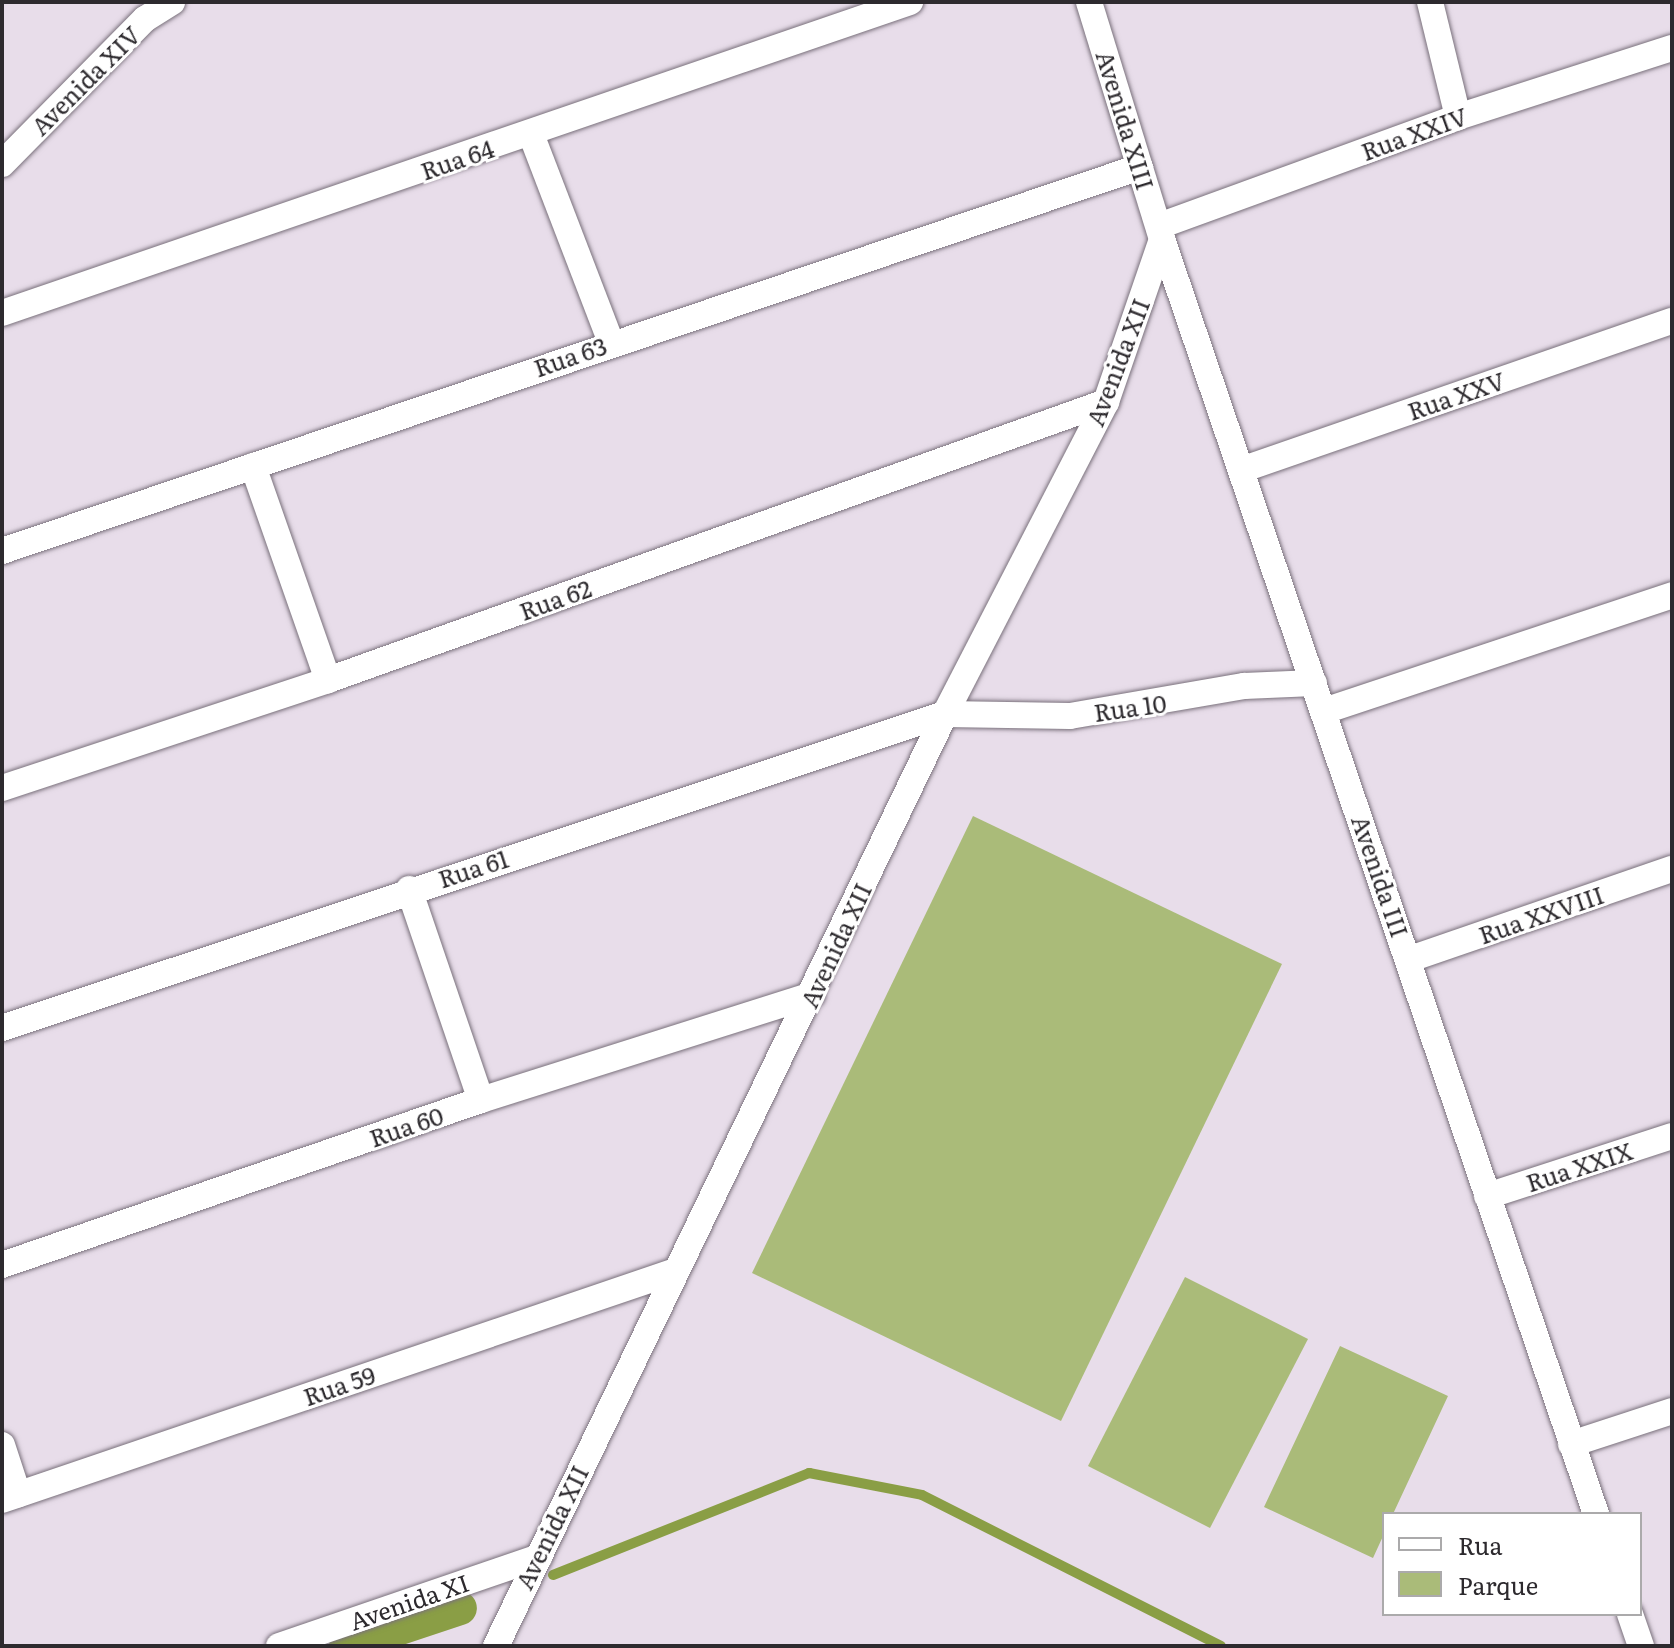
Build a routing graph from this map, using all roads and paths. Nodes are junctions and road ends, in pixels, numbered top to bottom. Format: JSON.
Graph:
{"nodes":[{"id":1,"x":172,"y":2,"type":"edge"},
{"id":2,"x":910,"y":2,"type":"edge"},
{"id":3,"x":1089,"y":2,"type":"edge"},
{"id":4,"x":1430,"y":2,"type":"edge"},
{"id":5,"x":1672,"y":48,"type":"edge"},
{"id":6,"x":1458,"y":117,"type":"junction"},
{"id":7,"x":531,"y":134,"type":"junction"},
{"id":8,"x":2,"y":164,"type":"edge"},
{"id":9,"x":1140,"y":167,"type":"junction"},
{"id":10,"x":1160,"y":232,"type":"junction"},
{"id":11,"x":2,"y":313,"type":"edge"},
{"id":12,"x":1672,"y":321,"type":"edge"},
{"id":13,"x":611,"y":342,"type":"junction"},
{"id":14,"x":1106,"y":402,"type":"junction"},
{"id":15,"x":253,"y":466,"type":"junction"},
{"id":16,"x":1241,"y":470,"type":"junction"},
{"id":17,"x":2,"y":551,"type":"edge"},
{"id":18,"x":1672,"y":595,"type":"edge"},
{"id":19,"x":328,"y":680,"type":"junction"},
{"id":20,"x":1314,"y":683,"type":"junction"},
{"id":21,"x":1324,"y":711,"type":"junction"},
{"id":22,"x":945,"y":714,"type":"junction"},
{"id":23,"x":2,"y":788,"type":"edge"},
{"id":24,"x":1672,"y":869,"type":"edge"},
{"id":25,"x":409,"y":889,"type":"junction"},
{"id":26,"x":1410,"y":959,"type":"junction"},
{"id":27,"x":812,"y":995,"type":"junction"},
{"id":28,"x":2,"y":1028,"type":"edge"},
{"id":29,"x":481,"y":1100,"type":"junction"},
{"id":30,"x":1672,"y":1136,"type":"edge"},
{"id":31,"x":1487,"y":1196,"type":"junction"},
{"id":32,"x":2,"y":1265,"type":"edge"},
{"id":33,"x":676,"y":1271,"type":"junction"},
{"id":34,"x":1672,"y":1411,"type":"edge"},
{"id":35,"x":1571,"y":1444,"type":"junction"},
{"id":36,"x":2,"y":1445,"type":"edge"},
{"id":37,"x":10,"y":1497,"type":"edge"},
{"id":38,"x":1595,"y":1512,"type":"edge"},
{"id":39,"x":539,"y":1557,"type":"junction"},
{"id":40,"x":1631,"y":1616,"type":"edge"},
{"id":41,"x":279,"y":1646,"type":"edge"},
{"id":42,"x":496,"y":1646,"type":"edge"},
{"id":43,"x":1641,"y":1646,"type":"edge"}],
"edges":[{"from":1,"to":8,"type":"street","name":"Avenida XIV"},
{"from":2,"to":7,"type":"street","name":"Rua 64"},
{"from":3,"to":9,"type":"street","name":"Avenida XIII"},
{"from":4,"to":6,"type":"street"},
{"from":5,"to":6,"type":"street","name":"Rua XXIV"},
{"from":6,"to":10,"type":"street","name":"Rua XXIV"},
{"from":7,"to":11,"type":"street","name":"Rua 64"},
{"from":7,"to":13,"type":"street"},
{"from":9,"to":10,"type":"street","name":"Avenida XIII"},
{"from":9,"to":13,"type":"street","name":"Rua 63"},
{"from":10,"to":14,"type":"street","name":"Avenida XII"},
{"from":10,"to":16,"type":"street","name":"Avenida III"},
{"from":12,"to":16,"type":"street","name":"Rua XXV"},
{"from":13,"to":15,"type":"street","name":"Rua 63"},
{"from":14,"to":19,"type":"street","name":"Rua 62"},
{"from":14,"to":22,"type":"street","name":"Avenida XII"},
{"from":15,"to":17,"type":"street","name":"Rua 63"},
{"from":15,"to":19,"type":"street"},
{"from":16,"to":20,"type":"street","name":"Avenida III"},
{"from":18,"to":21,"type":"street"},
{"from":19,"to":23,"type":"street","name":"Rua 62"},
{"from":20,"to":21,"type":"street","name":"Avenida III"},
{"from":20,"to":22,"type":"street","name":"Rua 10"},
{"from":21,"to":26,"type":"street","name":"Avenida III"},
{"from":22,"to":25,"type":"street","name":"Rua 61"},
{"from":22,"to":27,"type":"street","name":"Avenida XII"},
{"from":24,"to":26,"type":"street","name":"Rua XXVIII"},
{"from":25,"to":28,"type":"street","name":"Rua 61"},
{"from":25,"to":29,"type":"street"},
{"from":26,"to":31,"type":"street","name":"Avenida III"},
{"from":27,"to":29,"type":"street","name":"Rua 60"},
{"from":27,"to":33,"type":"street","name":"Avenida XII"},
{"from":29,"to":32,"type":"street","name":"Rua 60"},
{"from":30,"to":31,"type":"street","name":"Rua XXIX"},
{"from":31,"to":35,"type":"street","name":"Avenida III"},
{"from":33,"to":37,"type":"street","name":"Rua 59"},
{"from":33,"to":39,"type":"street","name":"Avenida XII"},
{"from":34,"to":35,"type":"street"},
{"from":35,"to":38,"type":"street","name":"Avenida III"},
{"from":36,"to":37,"type":"street"},
{"from":39,"to":41,"type":"street","name":"Avenida XI"},
{"from":39,"to":42,"type":"street","name":"Avenida XII"},
{"from":40,"to":43,"type":"street"}]}
